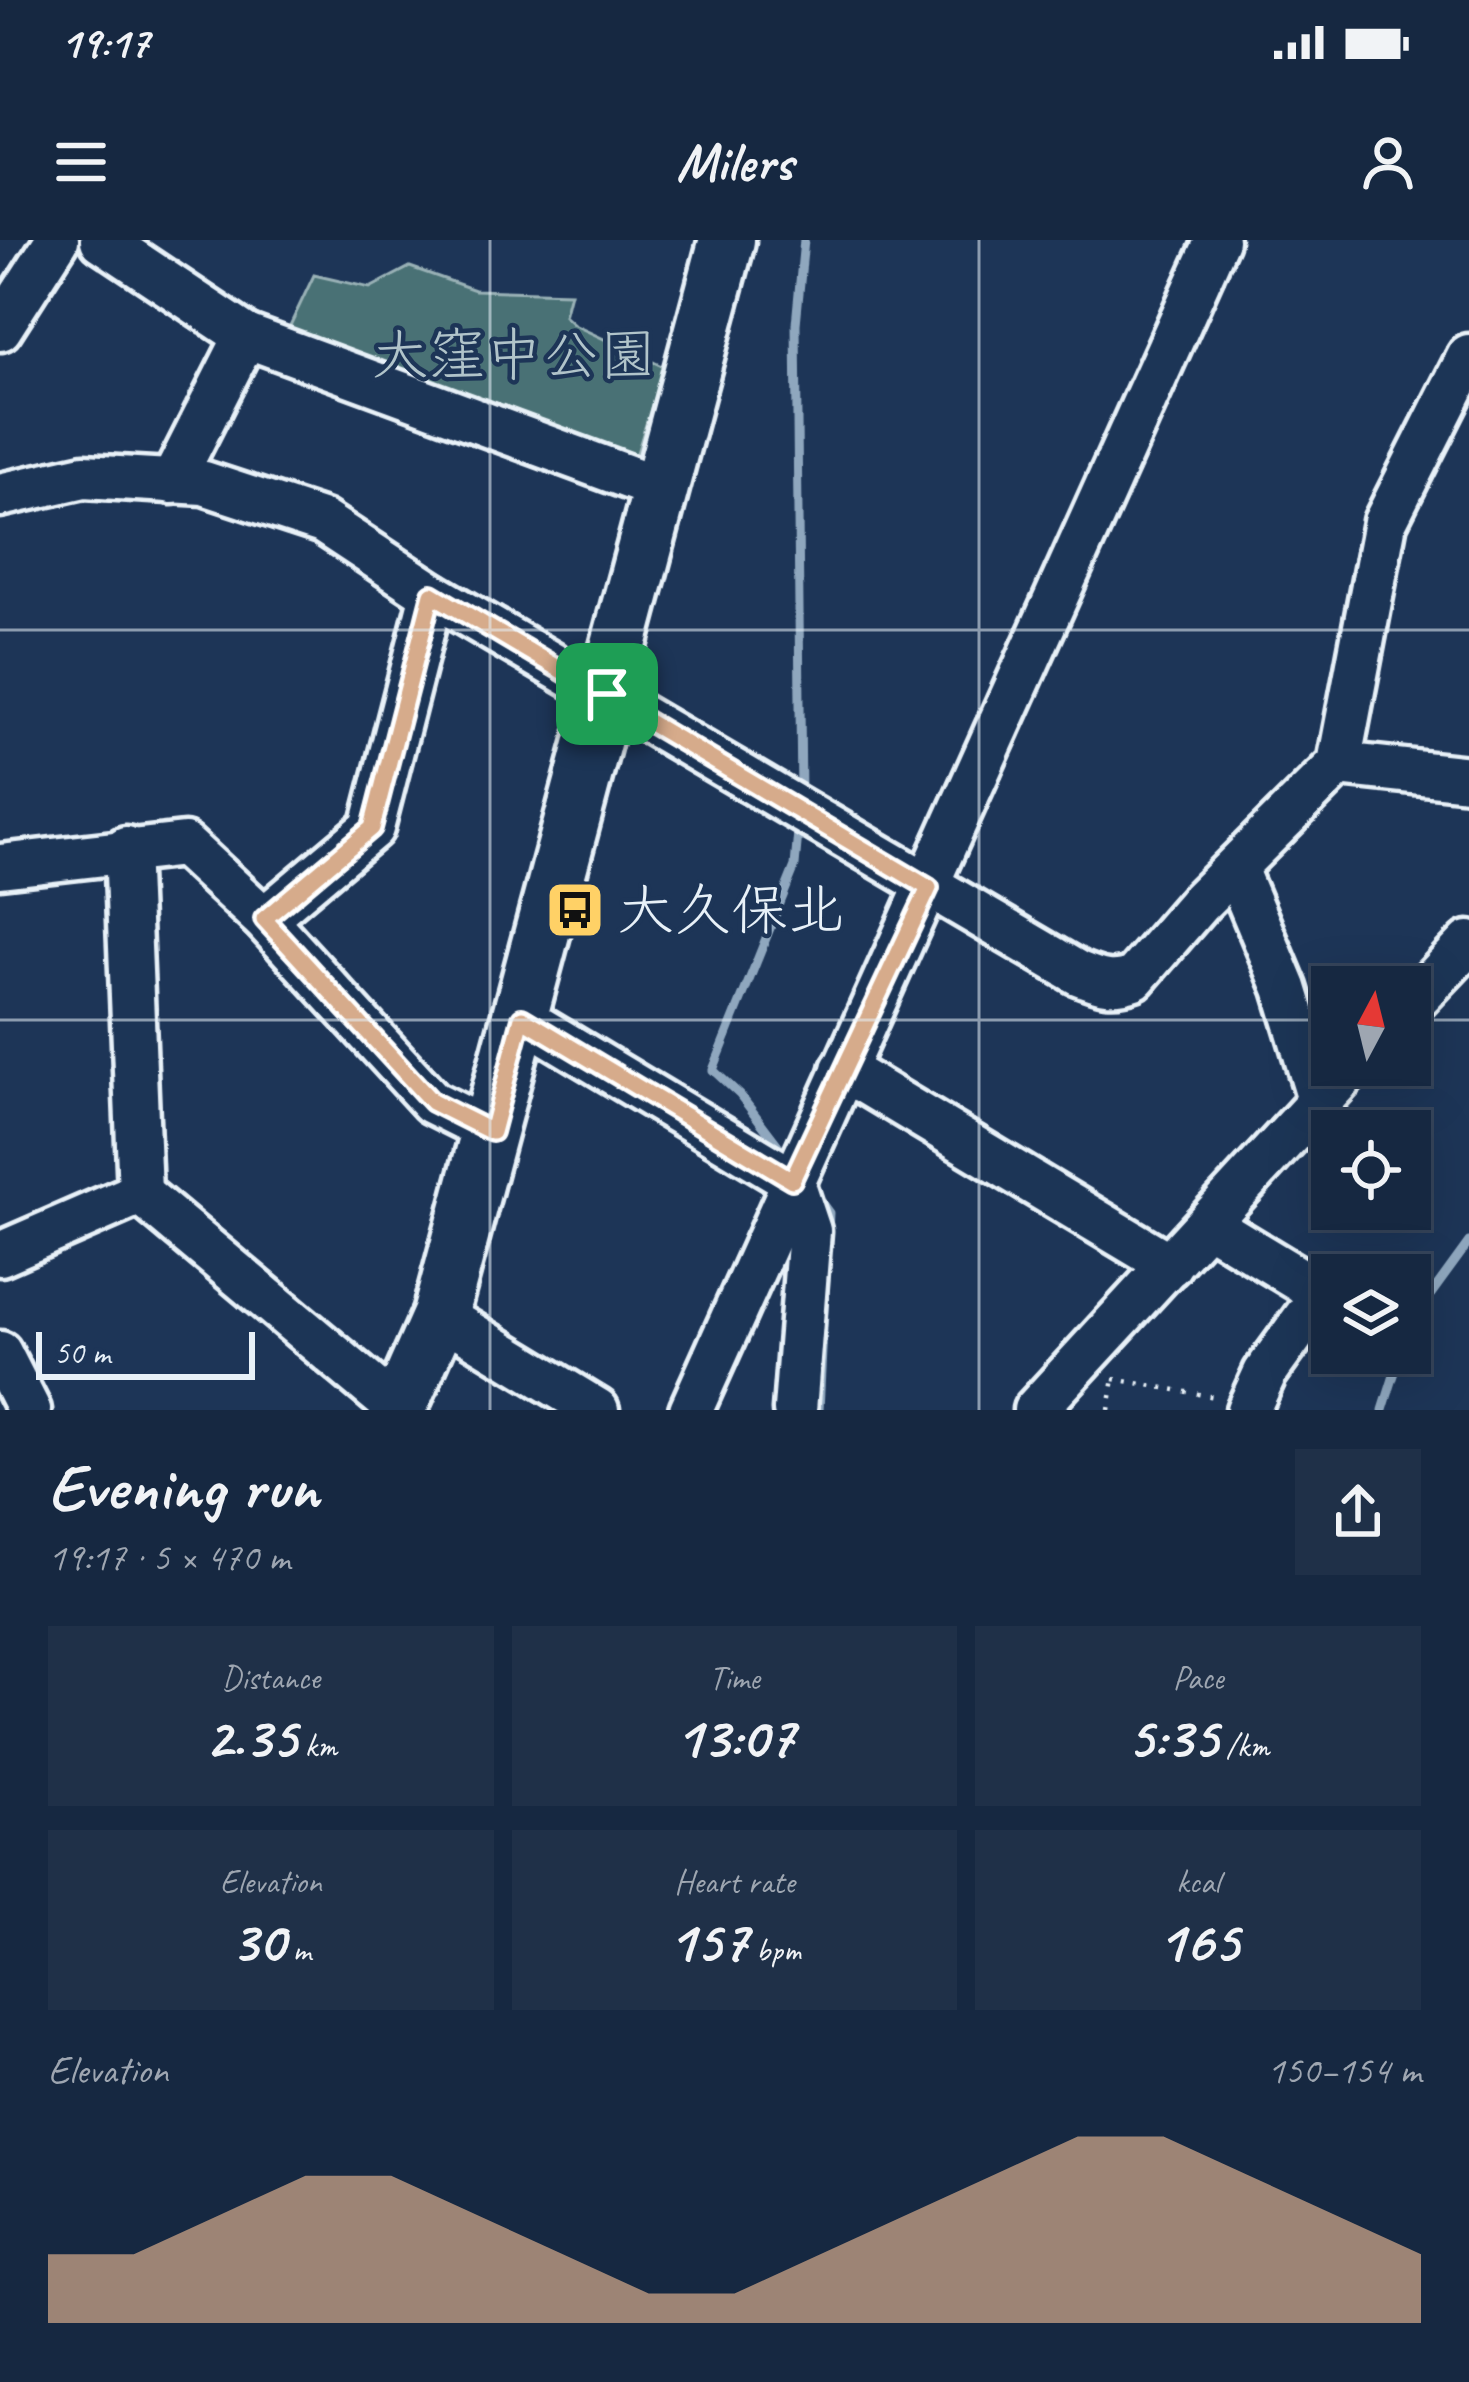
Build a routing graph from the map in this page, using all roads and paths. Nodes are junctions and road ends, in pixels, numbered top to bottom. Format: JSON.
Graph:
{"nodes":[{"id":1,"x":57,"y":240,"type":"edge"},
{"id":2,"x":102,"y":240,"type":"edge"},
{"id":3,"x":727,"y":240,"type":"edge"},
{"id":4,"x":1217,"y":240,"type":"edge"},
{"id":5,"x":0,"y":329,"type":"edge"},
{"id":6,"x":246,"y":337,"type":"junction"},
{"id":7,"x":1469,"y":356,"type":"edge"},
{"id":8,"x":172,"y":482,"type":"junction"},
{"id":9,"x":661,"y":489,"type":"junction"},
{"id":10,"x":0,"y":495,"type":"edge"},
{"id":11,"x":432,"y":594,"type":"junction"},
{"id":12,"x":607,"y":694,"type":"junction"},
{"id":13,"x":1339,"y":764,"type":"junction"},
{"id":14,"x":1469,"y":778,"type":"edge"},
{"id":15,"x":126,"y":848,"type":"junction"},
{"id":16,"x":0,"y":866,"type":"edge"},
{"id":17,"x":1235,"y":868,"type":"junction"},
{"id":18,"x":929,"y":888,"type":"junction"},
{"id":19,"x":264,"y":919,"type":"junction"},
{"id":20,"x":1469,"y":943,"type":"edge"},
{"id":21,"x":1431,"y":983,"type":"edge"},
{"id":22,"x":522,"y":1018,"type":"junction"},
{"id":23,"x":843,"y":1069,"type":"junction"},
{"id":24,"x":1333,"y":1086,"type":"edge"},
{"id":25,"x":1319,"y":1100,"type":"junction"},
{"id":26,"x":492,"y":1132,"type":"junction"},
{"id":27,"x":792,"y":1180,"type":"junction"},
{"id":28,"x":140,"y":1193,"type":"junction"},
{"id":29,"x":1208,"y":1224,"type":"junction"},
{"id":30,"x":0,"y":1254,"type":"edge"},
{"id":31,"x":1170,"y":1265,"type":"junction"},
{"id":32,"x":440,"y":1316,"type":"junction"},
{"id":33,"x":0,"y":1353,"type":"edge"},
{"id":34,"x":1114,"y":1379,"type":"dead end"},
{"id":35,"x":1249,"y":1406,"type":"edge"},
{"id":36,"x":28,"y":1410,"type":"edge"},
{"id":37,"x":398,"y":1410,"type":"edge"},
{"id":38,"x":597,"y":1410,"type":"edge"},
{"id":39,"x":691,"y":1410,"type":"edge"},
{"id":40,"x":795,"y":1410,"type":"edge"},
{"id":41,"x":1035,"y":1410,"type":"edge"}],
"edges":[{"from":1,"to":5,"type":"street"},
{"from":2,"to":6,"type":"street"},
{"from":3,"to":9,"type":"main road"},
{"from":4,"to":18,"type":"street"},
{"from":6,"to":8,"type":"street"},
{"from":6,"to":9,"type":"street"},
{"from":7,"to":13,"type":"street"},
{"from":8,"to":10,"type":"street"},
{"from":8,"to":11,"type":"street"},
{"from":9,"to":12,"type":"main road"},
{"from":11,"to":12,"type":"street"},
{"from":11,"to":19,"type":"street"},
{"from":12,"to":18,"type":"street"},
{"from":12,"to":22,"type":"main road"},
{"from":13,"to":14,"type":"street"},
{"from":13,"to":17,"type":"street"},
{"from":15,"to":16,"type":"street"},
{"from":15,"to":19,"type":"street"},
{"from":15,"to":28,"type":"street"},
{"from":17,"to":18,"type":"street"},
{"from":17,"to":25,"type":"street"},
{"from":18,"to":23,"type":"street"},
{"from":19,"to":26,"type":"street"},
{"from":20,"to":21,"type":"street"},
{"from":22,"to":26,"type":"main road"},
{"from":22,"to":27,"type":"street"},
{"from":23,"to":27,"type":"street"},
{"from":23,"to":31,"type":"street"},
{"from":24,"to":25,"type":"street"},
{"from":25,"to":29,"type":"street"},
{"from":26,"to":32,"type":"main road"},
{"from":27,"to":39,"type":"street"},
{"from":27,"to":40,"type":"street"},
{"from":28,"to":30,"type":"street"},
{"from":28,"to":37,"type":"street"},
{"from":29,"to":31,"type":"street"},
{"from":29,"to":35,"type":"street"},
{"from":31,"to":41,"type":"street"},
{"from":32,"to":37,"type":"main road"},
{"from":32,"to":38,"type":"street"},
{"from":33,"to":36,"type":"street"},
{"from":34,"to":35,"type":"path"}]}
